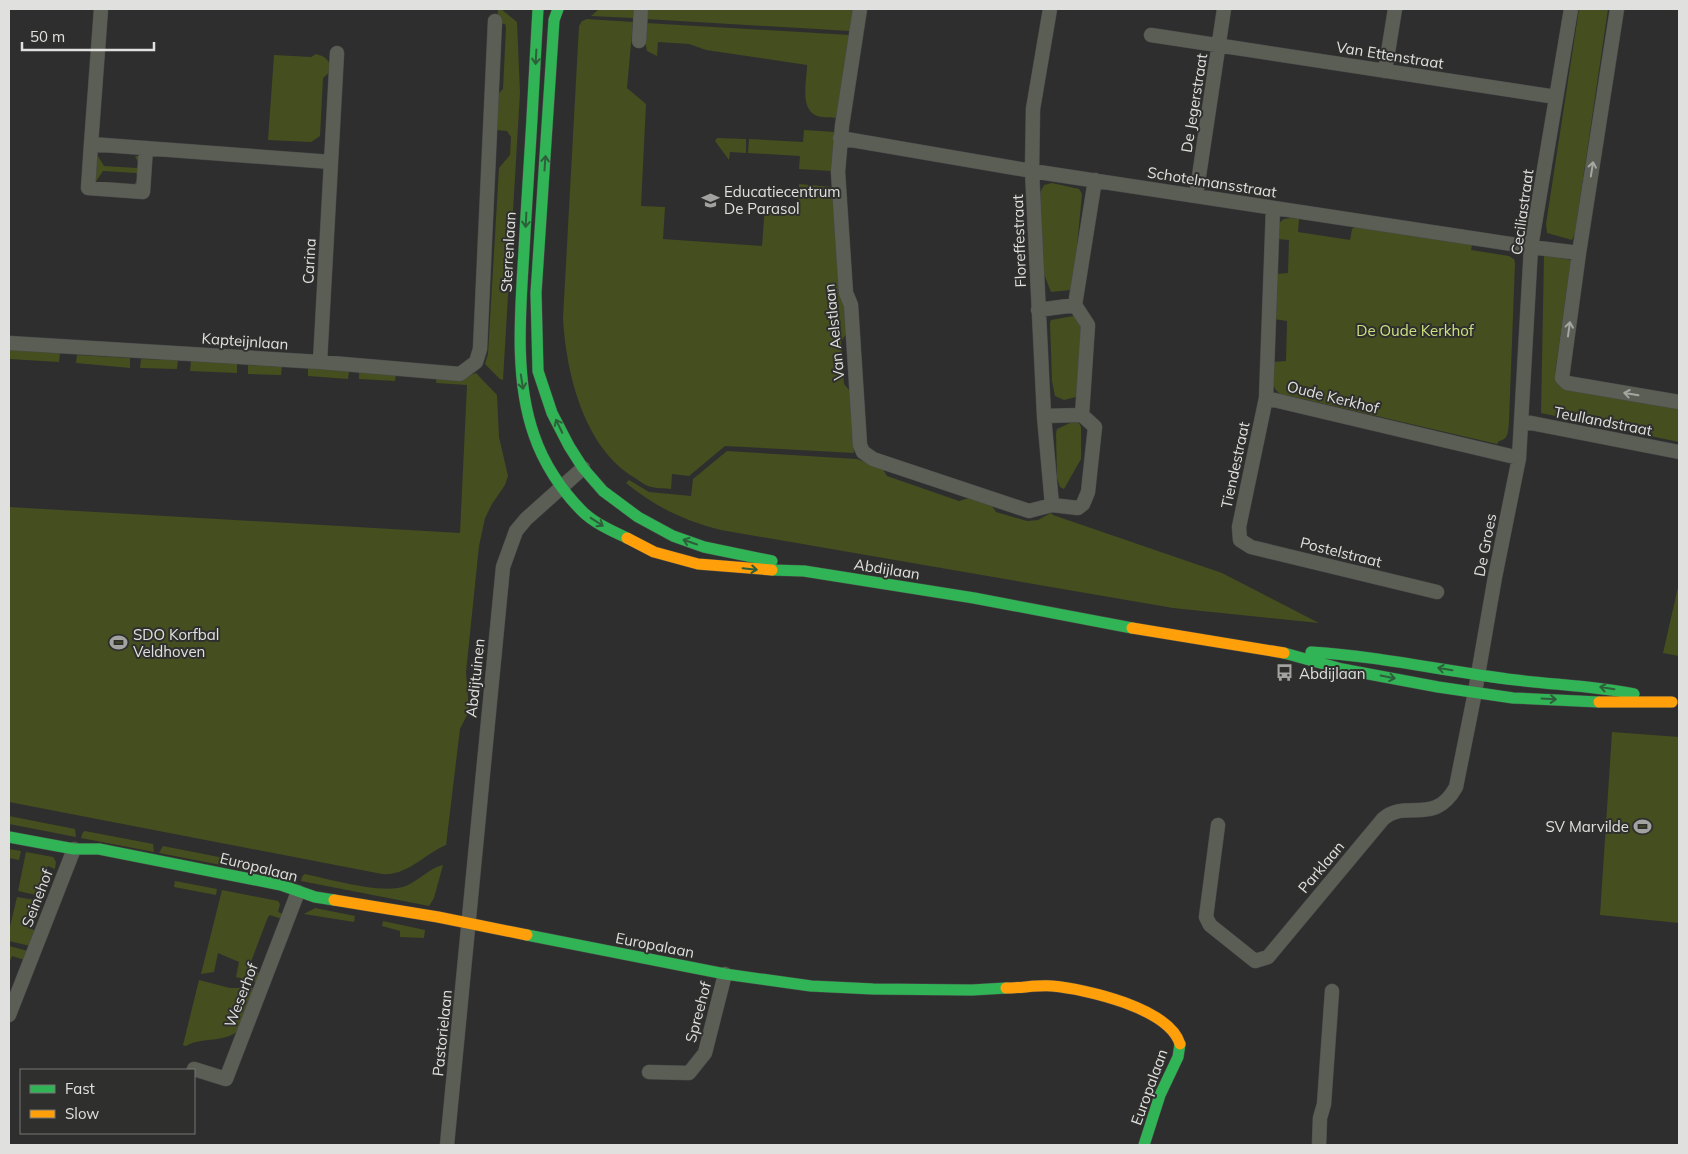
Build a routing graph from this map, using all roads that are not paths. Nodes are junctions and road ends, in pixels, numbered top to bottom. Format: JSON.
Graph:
{"nodes":[{"id":1,"x":101,"y":9,"type":"edge"},
{"id":2,"x":538,"y":9,"type":"edge"},
{"id":3,"x":558,"y":9,"type":"edge"},
{"id":4,"x":641,"y":9,"type":"edge"},
{"id":5,"x":860,"y":9,"type":"edge"},
{"id":6,"x":1050,"y":9,"type":"edge"},
{"id":7,"x":1224,"y":9,"type":"edge"},
{"id":8,"x":1395,"y":9,"type":"edge"},
{"id":9,"x":1571,"y":9,"type":"edge"},
{"id":10,"x":1616,"y":9,"type":"edge"},
{"id":11,"x":495,"y":21,"type":"dead end"},
{"id":12,"x":1151,"y":35,"type":"dead end"},
{"id":13,"x":639,"y":41,"type":"dead end"},
{"id":14,"x":1219,"y":45,"type":"junction"},
{"id":15,"x":337,"y":53,"type":"dead end"},
{"id":16,"x":1385,"y":71,"type":"junction"},
{"id":17,"x":1556,"y":97,"type":"junction"},
{"id":18,"x":840,"y":138,"type":"junction"},
{"id":19,"x":91,"y":144,"type":"junction"},
{"id":20,"x":146,"y":148,"type":"junction"},
{"id":21,"x":330,"y":162,"type":"junction"},
{"id":22,"x":1032,"y":170,"type":"junction"},
{"id":23,"x":1095,"y":180,"type":"junction"},
{"id":24,"x":1196,"y":196,"type":"junction"},
{"id":25,"x":1272,"y":208,"type":"junction"},
{"id":26,"x":1531,"y":248,"type":"junction"},
{"id":27,"x":1579,"y":253,"type":"junction"},
{"id":28,"x":1075,"y":306,"type":"junction"},
{"id":29,"x":1038,"y":310,"type":"junction"},
{"id":30,"x":9,"y":343,"type":"edge"},
{"id":31,"x":320,"y":362,"type":"junction"},
{"id":32,"x":476,"y":362,"type":"joint"},
{"id":33,"x":1266,"y":398,"type":"junction"},
{"id":34,"x":1679,"y":402,"type":"edge"},
{"id":35,"x":1044,"y":416,"type":"junction"},
{"id":36,"x":1082,"y":416,"type":"junction"},
{"id":37,"x":1521,"y":421,"type":"junction"},
{"id":38,"x":1679,"y":452,"type":"edge"},
{"id":39,"x":1519,"y":458,"type":"junction"},
{"id":40,"x":583,"y":468,"type":"junction"},
{"id":41,"x":562,"y":488,"type":"junction"},
{"id":42,"x":1052,"y":505,"type":"junction"},
{"id":43,"x":1240,"y":540,"type":"joint"},
{"id":44,"x":804,"y":571,"type":"junction"},
{"id":45,"x":1437,"y":592,"type":"dead end"},
{"id":46,"x":1289,"y":654,"type":"junction"},
{"id":47,"x":1478,"y":674,"type":"junction"},
{"id":48,"x":1475,"y":692,"type":"junction"},
{"id":49,"x":1675,"y":702,"type":"edge"},
{"id":50,"x":1218,"y":825,"type":"dead end"},
{"id":51,"x":9,"y":837,"type":"edge"},
{"id":52,"x":74,"y":849,"type":"junction"},
{"id":53,"x":298,"y":892,"type":"junction"},
{"id":54,"x":469,"y":923,"type":"junction"},
{"id":55,"x":725,"y":974,"type":"junction"},
{"id":56,"x":1332,"y":991,"type":"dead end"},
{"id":57,"x":9,"y":1015,"type":"edge"},
{"id":58,"x":195,"y":1069,"type":"edge"},
{"id":59,"x":650,"y":1072,"type":"dead end"},
{"id":60,"x":447,"y":1145,"type":"edge"},
{"id":61,"x":1144,"y":1145,"type":"edge"},
{"id":62,"x":1319,"y":1145,"type":"edge"}],
"edges":[{"from":1,"to":19,"type":"street"},
{"from":2,"to":41,"type":"street","name":"Sterrenlaan","one_way":true},
{"from":40,"to":3,"type":"street","name":"Sterrenlaan","one_way":true},
{"from":4,"to":13,"type":"street"},
{"from":5,"to":18,"type":"street","name":"Van Aelstlaan"},
{"from":6,"to":22,"type":"street","name":"Floreffestraat"},
{"from":7,"to":14,"type":"street","name":"De Jegerstraat"},
{"from":8,"to":16,"type":"street"},
{"from":9,"to":17,"type":"street","name":"Ceciliastraat"},
{"from":27,"to":10,"type":"street","one_way":true},
{"from":11,"to":32,"type":"street","name":"Sterrenlaan"},
{"from":12,"to":14,"type":"street","name":"De Jegerstraat"},
{"from":14,"to":16,"type":"street","name":"Van Ettenstraat"},
{"from":14,"to":24,"type":"street","name":"De Jegerstraat"},
{"from":15,"to":21,"type":"street","name":"Carina"},
{"from":16,"to":17,"type":"street","name":"Van Ettenstraat"},
{"from":17,"to":26,"type":"street","name":"Ceciliastraat"},
{"from":18,"to":22,"type":"street","name":"Schotelmansstraat"},
{"from":18,"to":42,"type":"street","name":"Van Aelstlaan"},
{"from":19,"to":20,"type":"street"},
{"from":19,"to":20,"type":"street"},
{"from":20,"to":21,"type":"street"},
{"from":21,"to":31,"type":"street","name":"Carina"},
{"from":22,"to":23,"type":"street","name":"Schotelmansstraat"},
{"from":22,"to":29,"type":"street","name":"Floreffestraat"},
{"from":23,"to":24,"type":"street","name":"Schotelmansstraat"},
{"from":23,"to":28,"type":"street"},
{"from":24,"to":25,"type":"street","name":"Schotelmansstraat"},
{"from":25,"to":26,"type":"street","name":"Schotelmansstraat"},
{"from":25,"to":33,"type":"street","name":"Oude Kerkhof"},
{"from":26,"to":27,"type":"street","name":"Schotelmansstraat"},
{"from":26,"to":37,"type":"street","name":"Ceciliastraat"},
{"from":34,"to":27,"type":"street","name":"Teullandstraat","one_way":true},
{"from":28,"to":29,"type":"street"},
{"from":28,"to":36,"type":"street"},
{"from":29,"to":35,"type":"street","name":"Floreffestraat"},
{"from":30,"to":31,"type":"street","name":"Kapteijnlaan"},
{"from":31,"to":32,"type":"street","name":"Kapteijnlaan"},
{"from":33,"to":39,"type":"street","name":"Oude Kerkhof"},
{"from":33,"to":43,"type":"street","name":"Tiendestraat"},
{"from":35,"to":36,"type":"street"},
{"from":35,"to":42,"type":"street","name":"Floreffestraat"},
{"from":36,"to":42,"type":"street"},
{"from":37,"to":38,"type":"street","name":"Teullandstraat"},
{"from":37,"to":39,"type":"street","name":"De Groes"},
{"from":39,"to":47,"type":"street","name":"De Groes"},
{"from":40,"to":41,"type":"street","name":"Abdijtuinen"},
{"from":44,"to":40,"type":"street","name":"Abdijlaan","one_way":true},
{"from":41,"to":44,"type":"street","name":"Abdijlaan","one_way":true},
{"from":41,"to":54,"type":"street","name":"Abdijtuinen"},
{"from":43,"to":45,"type":"street","name":"Postelstraat"},
{"from":44,"to":46,"type":"street","name":"Abdijlaan"},
{"from":47,"to":46,"type":"street","name":"Abdijlaan","one_way":true},
{"from":46,"to":48,"type":"street","name":"Abdijlaan","one_way":true},
{"from":47,"to":48,"type":"street","name":"Parklaan"},
{"from":49,"to":47,"type":"street","name":"Abdijlaan","one_way":true},
{"from":48,"to":49,"type":"street","name":"Abdijlaan","one_way":true},
{"from":48,"to":50,"type":"street","name":"Parklaan"},
{"from":51,"to":52,"type":"street","name":"Europalaan"},
{"from":52,"to":53,"type":"street","name":"Europalaan"},
{"from":52,"to":57,"type":"street","name":"Seinehof"},
{"from":53,"to":54,"type":"street","name":"Europalaan"},
{"from":53,"to":58,"type":"street","name":"Weserhof"},
{"from":54,"to":55,"type":"street","name":"Europalaan"},
{"from":54,"to":60,"type":"street","name":"Pastorielaan"},
{"from":55,"to":59,"type":"street","name":"Spreehof"},
{"from":55,"to":61,"type":"street","name":"Europalaan"},
{"from":56,"to":62,"type":"street"}]}
